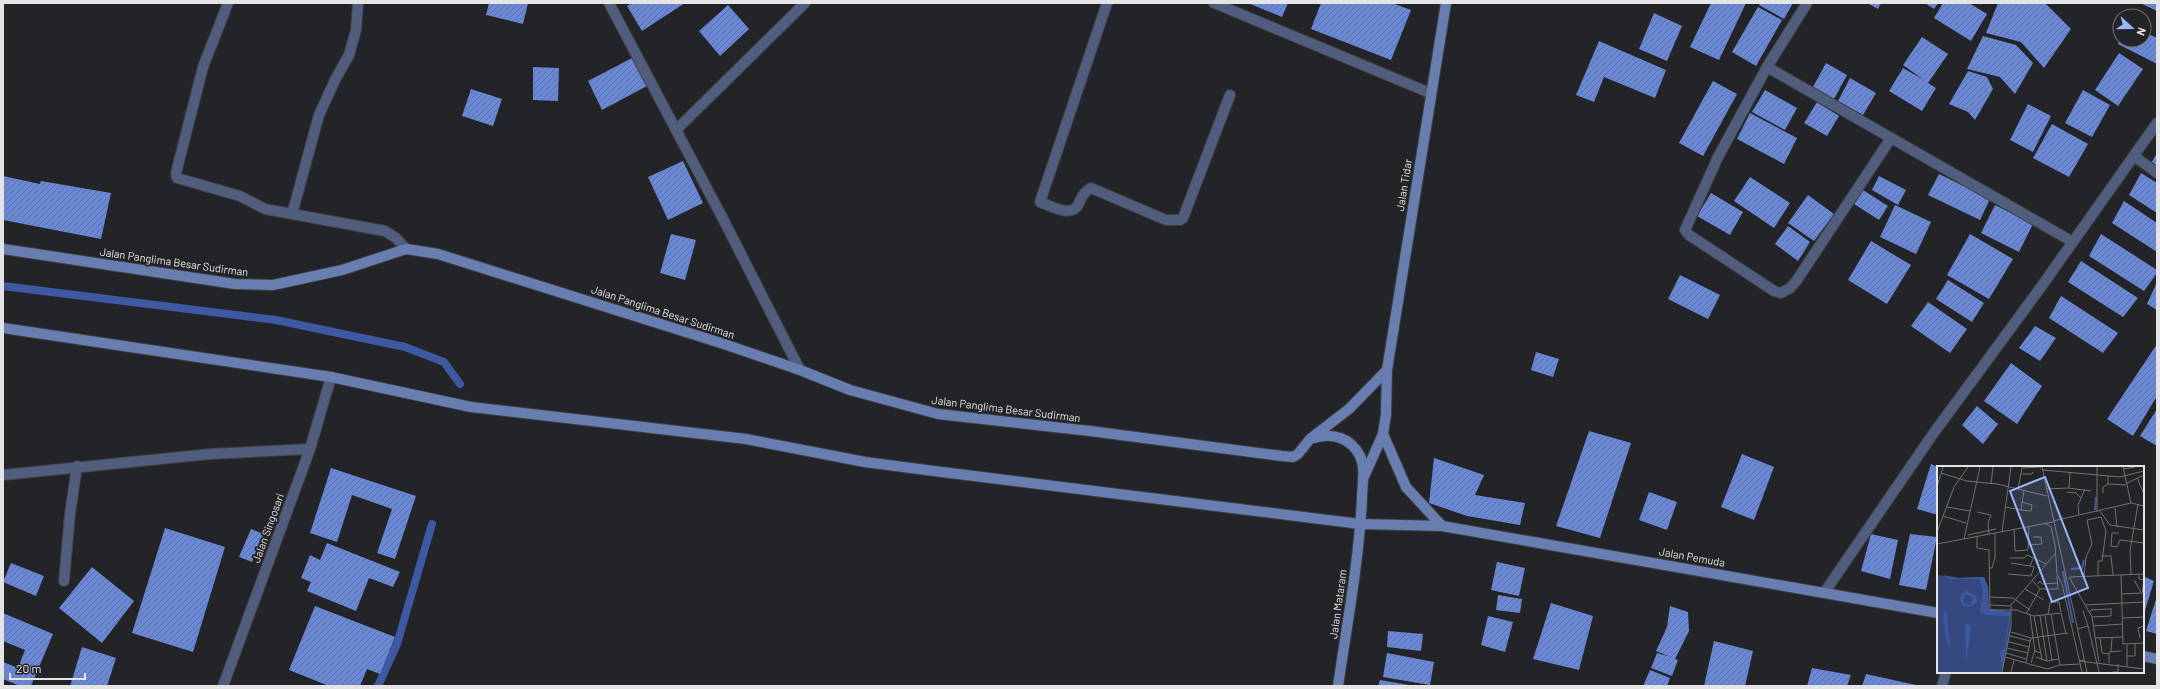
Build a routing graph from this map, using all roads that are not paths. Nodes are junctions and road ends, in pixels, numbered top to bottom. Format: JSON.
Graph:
{"nodes":[{"id":1,"x":228,"y":3,"type":"edge"},
{"id":2,"x":358,"y":3,"type":"edge"},
{"id":3,"x":609,"y":3,"type":"edge"},
{"id":4,"x":805,"y":3,"type":"edge"},
{"id":5,"x":1107,"y":3,"type":"edge"},
{"id":6,"x":1214,"y":3,"type":"edge"},
{"id":7,"x":1446,"y":3,"type":"edge"},
{"id":8,"x":1807,"y":3,"type":"edge"},
{"id":9,"x":1767,"y":67,"type":"junction"},
{"id":10,"x":1430,"y":93,"type":"junction"},
{"id":11,"x":1230,"y":95,"type":"dead end"},
{"id":12,"x":2157,"y":123,"type":"edge"},
{"id":13,"x":676,"y":130,"type":"junction"},
{"id":14,"x":1891,"y":138,"type":"junction"},
{"id":15,"x":2134,"y":156,"type":"junction"},
{"id":16,"x":2157,"y":173,"type":"edge"},
{"id":17,"x":292,"y":214,"type":"junction"},
{"id":18,"x":2073,"y":242,"type":"junction"},
{"id":19,"x":3,"y":249,"type":"edge"},
{"id":20,"x":406,"y":249,"type":"junction"},
{"id":21,"x":3,"y":328,"type":"edge"},
{"id":22,"x":800,"y":370,"type":"junction"},
{"id":23,"x":1387,"y":370,"type":"junction"},
{"id":24,"x":331,"y":377,"type":"junction"},
{"id":25,"x":1383,"y":434,"type":"junction"},
{"id":26,"x":1310,"y":439,"type":"junction"},
{"id":27,"x":310,"y":449,"type":"junction"},
{"id":28,"x":77,"y":466,"type":"junction"},
{"id":29,"x":3,"y":475,"type":"edge"},
{"id":30,"x":1362,"y":479,"type":"junction"},
{"id":31,"x":1360,"y":524,"type":"junction"},
{"id":32,"x":1442,"y":526,"type":"junction"},
{"id":33,"x":64,"y":581,"type":"dead end"},
{"id":34,"x":1824,"y":593,"type":"junction"},
{"id":35,"x":1937,"y":613,"type":"edge"},
{"id":36,"x":2144,"y":656,"type":"edge"},
{"id":37,"x":2157,"y":659,"type":"edge"},
{"id":38,"x":1946,"y":673,"type":"edge"},
{"id":39,"x":223,"y":686,"type":"edge"},
{"id":40,"x":1338,"y":686,"type":"edge"},
{"id":41,"x":1942,"y":686,"type":"edge"}],
"edges":[{"from":1,"to":17,"type":"street"},
{"from":2,"to":17,"type":"street"},
{"from":3,"to":13,"type":"street"},
{"from":4,"to":13,"type":"street"},
{"from":5,"to":11,"type":"street"},
{"from":6,"to":10,"type":"street"},
{"from":7,"to":10,"type":"main road","name":"Jalan Tidar"},
{"from":8,"to":9,"type":"street"},
{"from":9,"to":14,"type":"street"},
{"from":9,"to":14,"type":"street"},
{"from":10,"to":23,"type":"main road","name":"Jalan Tidar"},
{"from":12,"to":15,"type":"street"},
{"from":13,"to":22,"type":"street"},
{"from":14,"to":18,"type":"street"},
{"from":15,"to":16,"type":"street"},
{"from":15,"to":18,"type":"street"},
{"from":17,"to":20,"type":"street"},
{"from":18,"to":34,"type":"street"},
{"from":19,"to":20,"type":"main road","name":"Jalan Panglima Besar Sudirman"},
{"from":20,"to":22,"type":"main road","name":"Jalan Panglima Besar Sudirman"},
{"from":21,"to":24,"type":"main road"},
{"from":22,"to":26,"type":"main road","name":"Jalan Panglima Besar Sudirman"},
{"from":23,"to":25,"type":"main road","name":"Jalan Tidar"},
{"from":23,"to":26,"type":"main road"},
{"from":24,"to":27,"type":"street","name":"Jalan Singosari"},
{"from":24,"to":31,"type":"main road","name":"Jalan Pemuda"},
{"from":25,"to":30,"type":"main road","name":"Jalan Tidar"},
{"from":25,"to":32,"type":"main road"},
{"from":26,"to":30,"type":"main road","name":"Jalan Mataram"},
{"from":27,"to":28,"type":"street"},
{"from":27,"to":39,"type":"street","name":"Jalan Singosari"},
{"from":28,"to":29,"type":"street"},
{"from":28,"to":33,"type":"street"},
{"from":30,"to":31,"type":"main road","name":"Jalan Mataram"},
{"from":31,"to":32,"type":"main road","name":"Jalan Pemuda"},
{"from":31,"to":40,"type":"main road","name":"Jalan Mataram"},
{"from":32,"to":34,"type":"main road","name":"Jalan Pemuda"},
{"from":34,"to":35,"type":"main road","name":"Jalan Pemuda"},
{"from":36,"to":37,"type":"main road"},
{"from":38,"to":41,"type":"street"}]}
